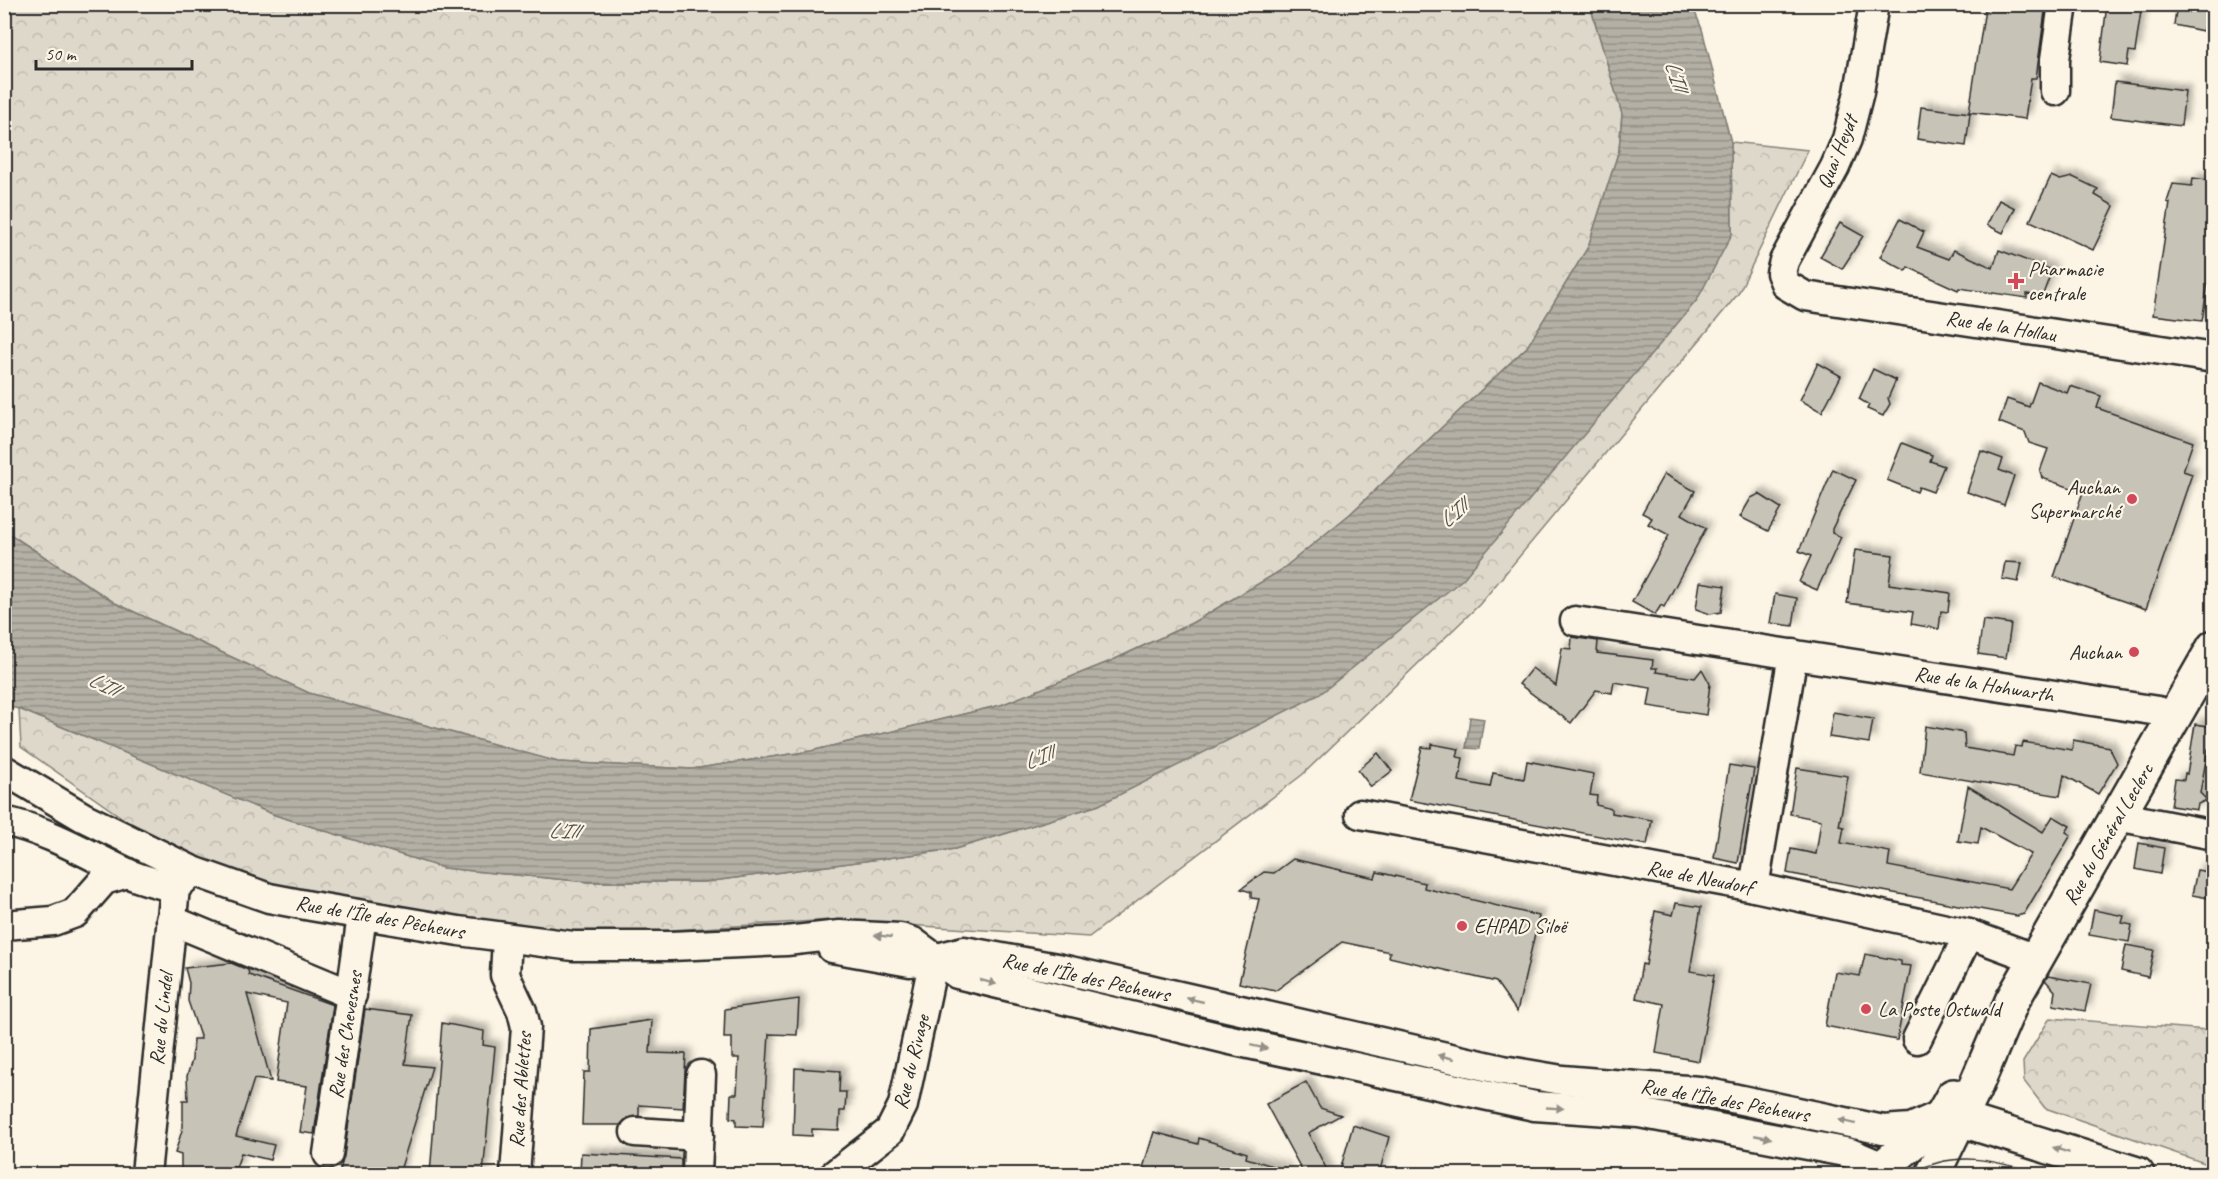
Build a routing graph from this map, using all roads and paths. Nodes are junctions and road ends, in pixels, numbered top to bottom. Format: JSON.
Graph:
{"nodes":[{"id":1,"x":1874,"y":4,"type":"edge"},
{"id":2,"x":2063,"y":4,"type":"edge"},
{"id":3,"x":2055,"y":91,"type":"dead end"},
{"id":4,"x":1790,"y":289,"type":"joint"},
{"id":5,"x":2214,"y":358,"type":"edge"},
{"id":6,"x":1575,"y":621,"type":"dead end"},
{"id":7,"x":2214,"y":647,"type":"edge"},
{"id":8,"x":1793,"y":654,"type":"junction"},
{"id":9,"x":2176,"y":717,"type":"junction"},
{"id":10,"x":4,"y":770,"type":"edge"},
{"id":11,"x":1360,"y":814,"type":"dead end"},
{"id":12,"x":2117,"y":816,"type":"junction"},
{"id":13,"x":4,"y":821,"type":"edge"},
{"id":14,"x":2214,"y":835,"type":"edge"},
{"id":15,"x":127,"y":873,"type":"junction"},
{"id":16,"x":184,"y":880,"type":"junction"},
{"id":17,"x":1754,"y":887,"type":"junction"},
{"id":18,"x":362,"y":916,"type":"junction"},
{"id":19,"x":171,"y":920,"type":"junction"},
{"id":20,"x":4,"y":925,"type":"edge"},
{"id":21,"x":1969,"y":934,"type":"junction"},
{"id":22,"x":507,"y":938,"type":"junction"},
{"id":23,"x":934,"y":959,"type":"junction"},
{"id":24,"x":2036,"y":959,"type":"junction"},
{"id":25,"x":352,"y":995,"type":"junction"},
{"id":26,"x":1238,"y":1010,"type":"junction"},
{"id":27,"x":2002,"y":1020,"type":"junction"},
{"id":28,"x":1226,"y":1039,"type":"junction"},
{"id":29,"x":1917,"y":1039,"type":"dead end"},
{"id":30,"x":1503,"y":1070,"type":"junction"},
{"id":31,"x":701,"y":1075,"type":"dead end"},
{"id":32,"x":1978,"y":1082,"type":"junction"},
{"id":33,"x":1497,"y":1099,"type":"junction"},
{"id":34,"x":1953,"y":1122,"type":"junction"},
{"id":35,"x":2002,"y":1131,"type":"junction"},
{"id":36,"x":635,"y":1132,"type":"dead end"},
{"id":37,"x":699,"y":1136,"type":"junction"},
{"id":38,"x":327,"y":1154,"type":"dead end"},
{"id":39,"x":1896,"y":1163,"type":"edge"},
{"id":40,"x":146,"y":1174,"type":"edge"},
{"id":41,"x":514,"y":1174,"type":"edge"},
{"id":42,"x":697,"y":1174,"type":"edge"},
{"id":43,"x":836,"y":1174,"type":"edge"},
{"id":44,"x":2137,"y":1174,"type":"edge"}],
"edges":[{"from":1,"to":4,"type":"street","name":"Quai Heydt"},
{"from":2,"to":3,"type":"street"},
{"from":4,"to":5,"type":"street","name":"Rue de la Hollau"},
{"from":6,"to":8,"type":"street","name":"Rue de la Hohwarth"},
{"from":7,"to":9,"type":"main road","name":"Rue du Général Leclerc"},
{"from":8,"to":9,"type":"street","name":"Rue de la Hohwarth"},
{"from":8,"to":17,"type":"street"},
{"from":9,"to":12,"type":"main road","name":"Rue du Général Leclerc"},
{"from":10,"to":16,"type":"street","name":"Rue de l'Île des Pêcheurs"},
{"from":11,"to":17,"type":"street","name":"Rue de Neudorf"},
{"from":12,"to":14,"type":"street"},
{"from":12,"to":24,"type":"main road","name":"Rue du Général Leclerc"},
{"from":13,"to":15,"type":"street"},
{"from":15,"to":16,"type":"street"},
{"from":15,"to":20,"type":"street"},
{"from":16,"to":18,"type":"street","name":"Rue de l'Île des Pêcheurs"},
{"from":16,"to":19,"type":"street","name":"Rue du Lindel"},
{"from":17,"to":21,"type":"street","name":"Rue de Neudorf"},
{"from":18,"to":22,"type":"street","name":"Rue de l'Île des Pêcheurs"},
{"from":18,"to":25,"type":"street","name":"Rue des Chevesnes"},
{"from":19,"to":25,"type":"street"},
{"from":19,"to":40,"type":"street","name":"Rue du Lindel"},
{"from":21,"to":24,"type":"street","name":"Rue de Neudorf"},
{"from":21,"to":29,"type":"street"},
{"from":22,"to":23,"type":"street","name":"Rue de l'Île des Pêcheurs"},
{"from":22,"to":41,"type":"street","name":"Rue des Ablettes"},
{"from":26,"to":23,"type":"street","name":"Rue de l'Île des Pêcheurs","one_way":true},
{"from":23,"to":28,"type":"street","name":"Rue de l'Île des Pêcheurs","one_way":true},
{"from":23,"to":43,"type":"street","name":"Rue du Rivage"},
{"from":24,"to":27,"type":"main road","name":"Rue du Général Leclerc"},
{"from":25,"to":38,"type":"street","name":"Rue des Chevesnes"},
{"from":26,"to":28,"type":"street"},
{"from":30,"to":26,"type":"street","name":"Rue de l'Île des Pêcheurs","one_way":true},
{"from":27,"to":32,"type":"main road","name":"Rue du Général Leclerc"},
{"from":27,"to":34,"type":"main road","name":"Rue du Général Leclerc"},
{"from":28,"to":33,"type":"street","name":"Rue de l'Île des Pêcheurs","one_way":true},
{"from":30,"to":33,"type":"street"},
{"from":39,"to":30,"type":"street","name":"Rue de l'Île des Pêcheurs","one_way":true},
{"from":31,"to":37,"type":"street"},
{"from":32,"to":34,"type":"main road","name":"Rue du Général Leclerc"},
{"from":32,"to":35,"type":"main road"},
{"from":33,"to":39,"type":"street","name":"Rue de l'Île des Pêcheurs","one_way":true},
{"from":34,"to":35,"type":"main road"},
{"from":34,"to":39,"type":"main road","name":"Rue du Général Leclerc"},
{"from":34,"to":39,"type":"street","name":"Rue de l'Île des Pêcheurs"},
{"from":44,"to":35,"type":"main road","one_way":true},
{"from":36,"to":37,"type":"street"},
{"from":37,"to":42,"type":"street"}]}
